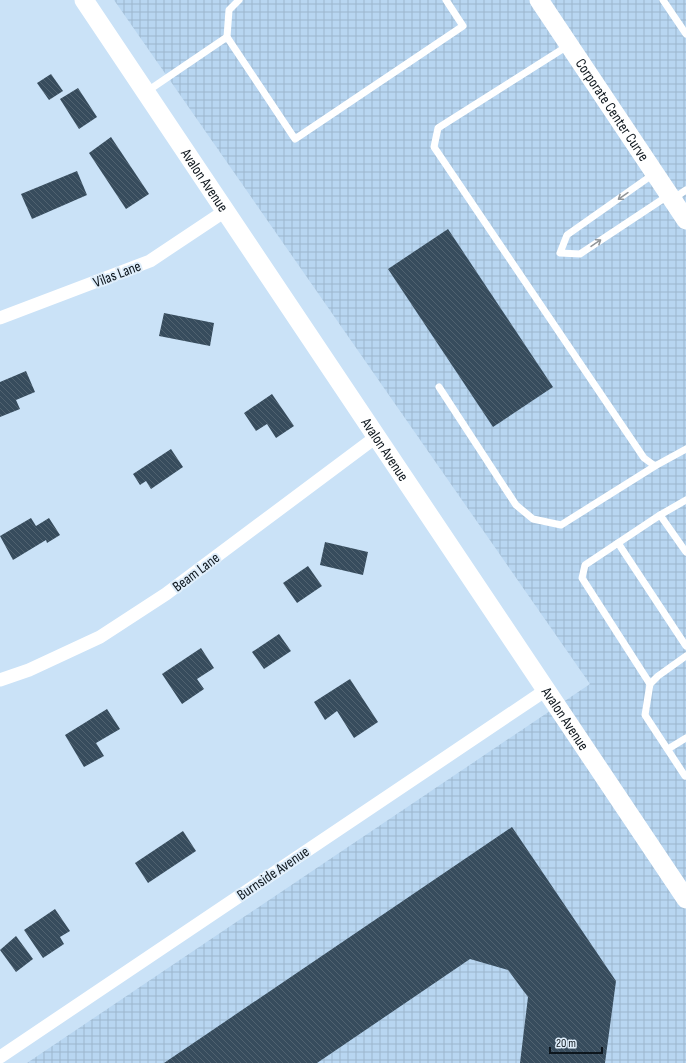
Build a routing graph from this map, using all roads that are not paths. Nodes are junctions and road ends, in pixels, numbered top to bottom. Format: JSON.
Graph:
{"nodes":[{"id":1,"x":84,"y":0,"type":"edge"},
{"id":2,"x":239,"y":0,"type":"edge"},
{"id":3,"x":446,"y":0,"type":"edge"},
{"id":4,"x":539,"y":0,"type":"edge"},
{"id":5,"x":663,"y":0,"type":"edge"},
{"id":6,"x":686,"y":34,"type":"edge"},
{"id":7,"x":227,"y":37,"type":"junction"},
{"id":8,"x":569,"y":44,"type":"junction"},
{"id":9,"x":145,"y":92,"type":"junction"},
{"id":10,"x":655,"y":173,"type":"junction"},
{"id":11,"x":676,"y":195,"type":"edge"},
{"id":12,"x":225,"y":211,"type":"junction"},
{"id":13,"x":686,"y":220,"type":"edge"},
{"id":14,"x":0,"y":318,"type":"edge"},
{"id":15,"x":439,"y":387,"type":"dead end"},
{"id":16,"x":376,"y":437,"type":"junction"},
{"id":17,"x":686,"y":449,"type":"edge"},
{"id":18,"x":655,"y":466,"type":"junction"},
{"id":19,"x":686,"y":500,"type":"edge"},
{"id":20,"x":660,"y":515,"type":"junction"},
{"id":21,"x":618,"y":544,"type":"junction"},
{"id":22,"x":686,"y":552,"type":"edge"},
{"id":23,"x":686,"y":646,"type":"edge"},
{"id":24,"x":686,"y":656,"type":"edge"},
{"id":25,"x":0,"y":680,"type":"edge"},
{"id":26,"x":650,"y":684,"type":"junction"},
{"id":27,"x":546,"y":690,"type":"junction"},
{"id":28,"x":686,"y":738,"type":"edge"},
{"id":29,"x":668,"y":750,"type":"junction"},
{"id":30,"x":685,"y":776,"type":"edge"},
{"id":31,"x":686,"y":899,"type":"edge"},
{"id":32,"x":0,"y":1057,"type":"edge"}],
"edges":[{"from":1,"to":9,"type":"street","name":"Avalon Avenue"},
{"from":2,"to":7,"type":"lane"},
{"from":3,"to":7,"type":"lane"},
{"from":4,"to":8,"type":"street","name":"Corporate Center Curve"},
{"from":5,"to":6,"type":"lane"},
{"from":7,"to":9,"type":"lane"},
{"from":8,"to":10,"type":"street","name":"Corporate Center Curve"},
{"from":8,"to":18,"type":"lane"},
{"from":9,"to":12,"type":"street","name":"Avalon Avenue"},
{"from":10,"to":11,"type":"street","name":"Corporate Center Curve"},
{"from":10,"to":11,"type":"lane","one_way":true},
{"from":11,"to":13,"type":"street","name":"Corporate Center Curve"},
{"from":12,"to":14,"type":"street","name":"Vilas Lane"},
{"from":12,"to":16,"type":"street","name":"Avalon Avenue"},
{"from":15,"to":18,"type":"lane"},
{"from":16,"to":25,"type":"street","name":"Beam Lane"},
{"from":16,"to":27,"type":"street","name":"Avalon Avenue"},
{"from":17,"to":18,"type":"lane"},
{"from":19,"to":20,"type":"lane"},
{"from":20,"to":21,"type":"lane"},
{"from":20,"to":22,"type":"lane"},
{"from":21,"to":23,"type":"lane"},
{"from":21,"to":26,"type":"lane"},
{"from":24,"to":26,"type":"lane"},
{"from":26,"to":29,"type":"lane"},
{"from":27,"to":31,"type":"street","name":"Avalon Avenue"},
{"from":27,"to":32,"type":"street","name":"Burnside Avenue"},
{"from":28,"to":29,"type":"lane"},
{"from":29,"to":30,"type":"lane"}]}
